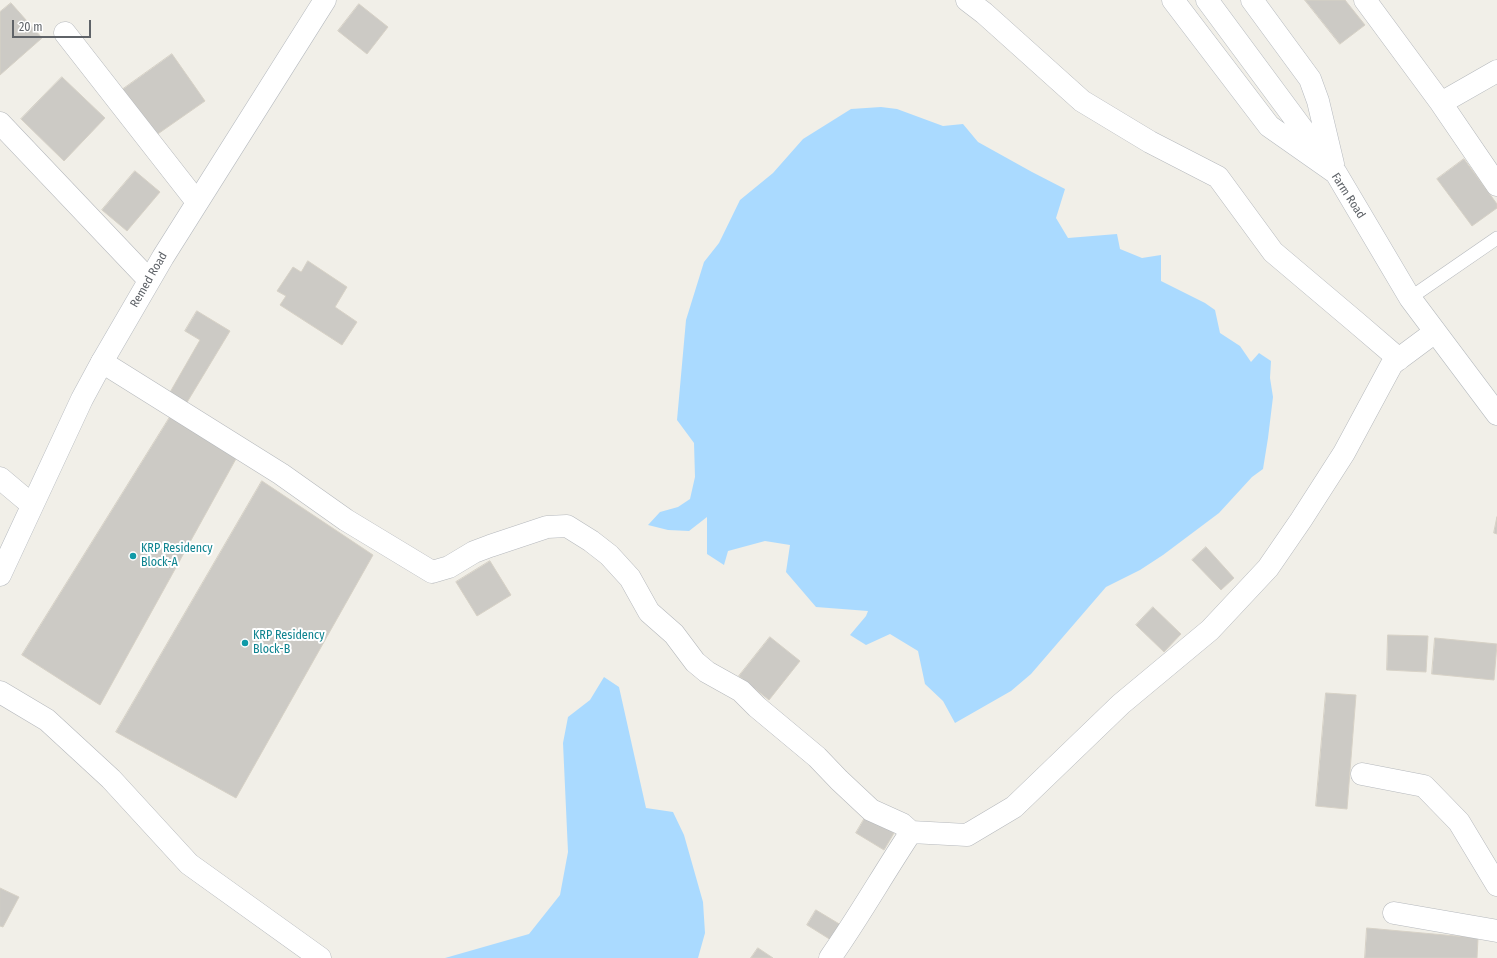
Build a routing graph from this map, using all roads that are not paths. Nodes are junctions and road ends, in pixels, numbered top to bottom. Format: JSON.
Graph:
{"nodes":[{"id":1,"x":325,"y":0,"type":"edge"},
{"id":2,"x":967,"y":0,"type":"edge"},
{"id":3,"x":1173,"y":0,"type":"edge"},
{"id":4,"x":1207,"y":0,"type":"edge"},
{"id":5,"x":1252,"y":0,"type":"edge"},
{"id":6,"x":1365,"y":0,"type":"edge"},
{"id":7,"x":65,"y":33,"type":"dead end"},
{"id":8,"x":1497,"y":71,"type":"edge"},
{"id":9,"x":1442,"y":103,"type":"junction"},
{"id":10,"x":0,"y":123,"type":"edge"},
{"id":11,"x":1336,"y":173,"type":"junction"},
{"id":12,"x":1497,"y":185,"type":"edge"},
{"id":13,"x":197,"y":202,"type":"junction"},
{"id":14,"x":1497,"y":238,"type":"edge"},
{"id":15,"x":149,"y":280,"type":"junction"},
{"id":16,"x":1410,"y":298,"type":"junction"},
{"id":17,"x":1435,"y":332,"type":"junction"},
{"id":18,"x":1399,"y":359,"type":"junction"},
{"id":19,"x":102,"y":362,"type":"junction"},
{"id":20,"x":1497,"y":414,"type":"edge"},
{"id":21,"x":0,"y":478,"type":"edge"},
{"id":22,"x":32,"y":505,"type":"junction"},
{"id":23,"x":0,"y":575,"type":"edge"},
{"id":24,"x":0,"y":692,"type":"edge"},
{"id":25,"x":1362,"y":774,"type":"dead end"},
{"id":26,"x":911,"y":832,"type":"junction"},
{"id":27,"x":1497,"y":885,"type":"edge"},
{"id":28,"x":1394,"y":913,"type":"dead end"},
{"id":29,"x":1497,"y":931,"type":"edge"},
{"id":30,"x":320,"y":958,"type":"edge"},
{"id":31,"x":830,"y":958,"type":"edge"}],
"edges":[{"from":1,"to":13,"type":"street","name":"Remed Road"},
{"from":2,"to":18,"type":"street"},
{"from":3,"to":11,"type":"street","name":"Farm Road"},
{"from":4,"to":11,"type":"street"},
{"from":5,"to":11,"type":"street"},
{"from":6,"to":9,"type":"street"},
{"from":7,"to":13,"type":"street"},
{"from":8,"to":9,"type":"street"},
{"from":9,"to":12,"type":"street"},
{"from":10,"to":15,"type":"street"},
{"from":11,"to":16,"type":"street","name":"Farm Road"},
{"from":13,"to":15,"type":"street","name":"Remed Road"},
{"from":14,"to":16,"type":"lane"},
{"from":15,"to":19,"type":"street","name":"Remed Road"},
{"from":16,"to":17,"type":"street","name":"Farm Road"},
{"from":17,"to":18,"type":"street"},
{"from":17,"to":20,"type":"street","name":"Farm Road"},
{"from":18,"to":26,"type":"street"},
{"from":19,"to":22,"type":"street","name":"Remed Road"},
{"from":19,"to":26,"type":"street"},
{"from":21,"to":22,"type":"street"},
{"from":22,"to":23,"type":"street","name":"Remed Road"},
{"from":24,"to":30,"type":"street"},
{"from":25,"to":27,"type":"street"},
{"from":26,"to":31,"type":"street"},
{"from":28,"to":29,"type":"street"}]}
